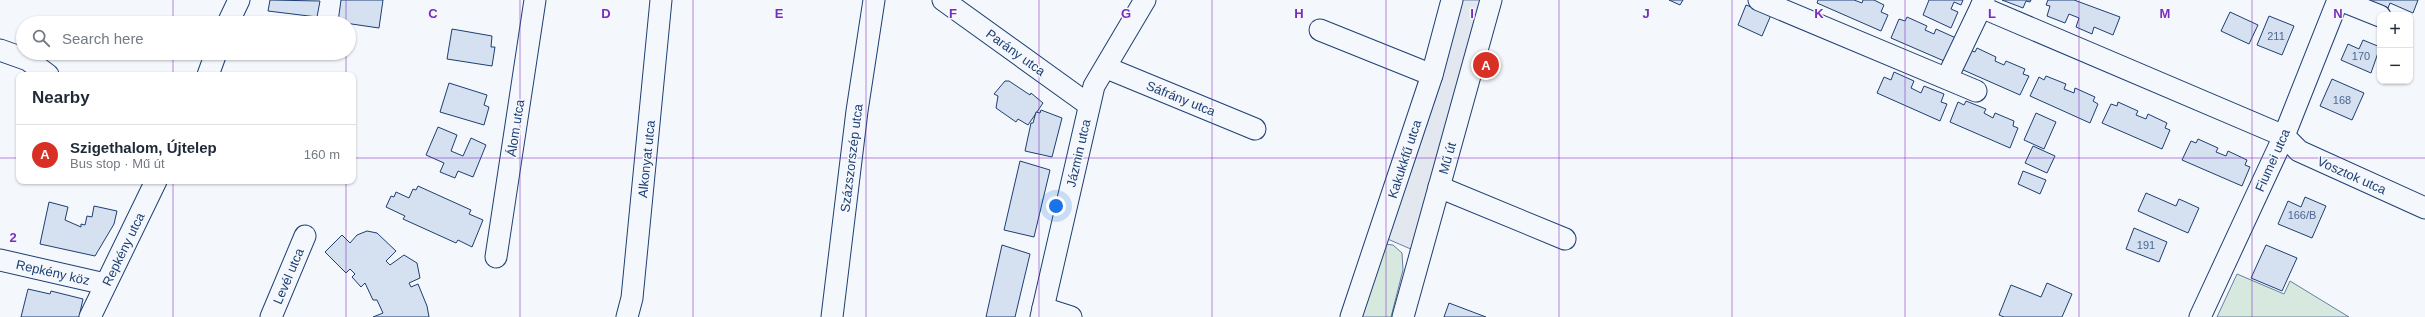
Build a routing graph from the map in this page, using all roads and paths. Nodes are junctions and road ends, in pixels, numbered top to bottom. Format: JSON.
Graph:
{"nodes":[{"id":1,"x":239,"y":0,"type":"edge"},
{"id":2,"x":535,"y":0,"type":"edge"},
{"id":3,"x":661,"y":0,"type":"edge"},
{"id":4,"x":874,"y":0,"type":"edge"},
{"id":5,"x":943,"y":0,"type":"edge"},
{"id":6,"x":1145,"y":0,"type":"edge"},
{"id":7,"x":1452,"y":0,"type":"edge"},
{"id":8,"x":1491,"y":0,"type":"edge"},
{"id":9,"x":1759,"y":0,"type":"edge"},
{"id":10,"x":2339,"y":0,"type":"edge"},
{"id":11,"x":1982,"y":4,"type":"edge"},
{"id":12,"x":2377,"y":15,"type":"edge"},
{"id":13,"x":231,"y":16,"type":"edge"},
{"id":14,"x":1320,"y":30,"type":"dead end"},
{"id":15,"x":0,"y":50,"type":"edge"},
{"id":16,"x":16,"y":56,"type":"edge"},
{"id":17,"x":28,"y":60,"type":"edge"},
{"id":18,"x":213,"y":60,"type":"edge"},
{"id":19,"x":1107,"y":68,"type":"junction"},
{"id":20,"x":44,"y":72,"type":"edge"},
{"id":21,"x":209,"y":72,"type":"edge"},
{"id":22,"x":1432,"y":75,"type":"junction"},
{"id":23,"x":1947,"y":78,"type":"junction"},
{"id":24,"x":1976,"y":91,"type":"dead end"},
{"id":25,"x":1089,"y":105,"type":"junction"},
{"id":26,"x":1255,"y":129,"type":"dead end"},
{"id":27,"x":2284,"y":136,"type":"junction"},
{"id":28,"x":155,"y":184,"type":"edge"},
{"id":29,"x":1439,"y":187,"type":"junction"},
{"id":30,"x":2425,"y":208,"type":"edge"},
{"id":31,"x":305,"y":236,"type":"dead end"},
{"id":32,"x":1565,"y":239,"type":"dead end"},
{"id":33,"x":496,"y":257,"type":"dead end"},
{"id":34,"x":0,"y":260,"type":"edge"},
{"id":35,"x":105,"y":284,"type":"junction"},
{"id":36,"x":1042,"y":312,"type":"edge"},
{"id":37,"x":90,"y":317,"type":"edge"},
{"id":38,"x":271,"y":317,"type":"edge"},
{"id":39,"x":627,"y":317,"type":"edge"},
{"id":40,"x":832,"y":317,"type":"edge"},
{"id":41,"x":1071,"y":317,"type":"edge"},
{"id":42,"x":1351,"y":317,"type":"edge"},
{"id":43,"x":1403,"y":317,"type":"edge"},
{"id":44,"x":2200,"y":317,"type":"edge"}],
"edges":[{"from":1,"to":13,"type":"street"},
{"from":2,"to":33,"type":"street","name":"Álom utca"},
{"from":3,"to":39,"type":"street","name":"Alkonyat utca"},
{"from":4,"to":40,"type":"street","name":"Százszorszép utca"},
{"from":5,"to":25,"type":"street","name":"Parány utca"},
{"from":6,"to":19,"type":"street","name":"Jázmin utca"},
{"from":7,"to":22,"type":"street","name":"Kakukkfű utca"},
{"from":8,"to":29,"type":"street","name":"Mű út"},
{"from":9,"to":23,"type":"street"},
{"from":10,"to":12,"type":"street"},
{"from":10,"to":27,"type":"street","name":"Fiumei utca"},
{"from":11,"to":23,"type":"street"},
{"from":11,"to":27,"type":"street"},
{"from":14,"to":22,"type":"street"},
{"from":15,"to":16,"type":"street"},
{"from":17,"to":20,"type":"street"},
{"from":18,"to":21,"type":"street"},
{"from":19,"to":25,"type":"street","name":"Jázmin utca"},
{"from":19,"to":26,"type":"street","name":"Sáfrány utca"},
{"from":22,"to":42,"type":"street","name":"Kakukkfű utca"},
{"from":23,"to":24,"type":"street"},
{"from":25,"to":36,"type":"street","name":"Jázmin utca"},
{"from":27,"to":30,"type":"street","name":"Vosztok utca"},
{"from":27,"to":44,"type":"street","name":"Fiumei utca"},
{"from":28,"to":35,"type":"street","name":"Repkény utca"},
{"from":29,"to":32,"type":"street"},
{"from":29,"to":43,"type":"street","name":"Mű út"},
{"from":31,"to":38,"type":"street","name":"Levél utca"},
{"from":34,"to":35,"type":"street","name":"Repkény köz"},
{"from":35,"to":37,"type":"street","name":"Repkény utca"},
{"from":36,"to":41,"type":"street"}]}
